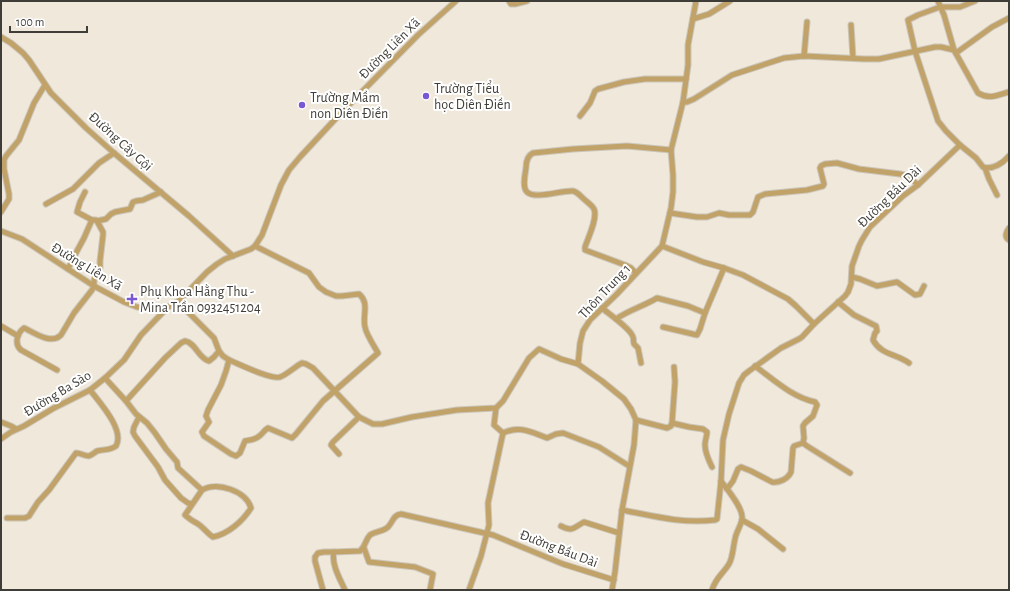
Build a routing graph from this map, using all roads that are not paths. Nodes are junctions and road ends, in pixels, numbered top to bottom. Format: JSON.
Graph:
{"nodes":[{"id":1,"x":456,"y":1,"type":"edge"},
{"id":2,"x":509,"y":1,"type":"edge"},
{"id":3,"x":527,"y":1,"type":"edge"},
{"id":4,"x":696,"y":1,"type":"edge"},
{"id":5,"x":730,"y":1,"type":"edge"},
{"id":6,"x":938,"y":1,"type":"edge"},
{"id":7,"x":974,"y":1,"type":"edge"},
{"id":8,"x":940,"y":7,"type":"junction"},
{"id":9,"x":1009,"y":18,"type":"edge"},
{"id":10,"x":693,"y":19,"type":"junction"},
{"id":11,"x":807,"y":22,"type":"dead end"},
{"id":12,"x":850,"y":25,"type":"dead end"},
{"id":13,"x":1,"y":37,"type":"edge"},
{"id":14,"x":915,"y":51,"type":"junction"},
{"id":15,"x":955,"y":51,"type":"junction"},
{"id":16,"x":804,"y":56,"type":"junction"},
{"id":17,"x":853,"y":58,"type":"junction"},
{"id":18,"x":686,"y":79,"type":"junction"},
{"id":19,"x":45,"y":84,"type":"junction"},
{"id":20,"x":1009,"y":92,"type":"edge"},
{"id":21,"x":683,"y":102,"type":"junction"},
{"id":22,"x":580,"y":116,"type":"dead end"},
{"id":23,"x":960,"y":144,"type":"junction"},
{"id":24,"x":671,"y":150,"type":"junction"},
{"id":25,"x":114,"y":153,"type":"junction"},
{"id":26,"x":1009,"y":156,"type":"edge"},
{"id":27,"x":985,"y":168,"type":"junction"},
{"id":28,"x":918,"y":185,"type":"junction"},
{"id":29,"x":85,"y":192,"type":"dead end"},
{"id":30,"x":161,"y":192,"type":"junction"},
{"id":31,"x":998,"y":195,"type":"dead end"},
{"id":32,"x":46,"y":204,"type":"dead end"},
{"id":33,"x":1,"y":212,"type":"edge"},
{"id":34,"x":670,"y":213,"type":"junction"},
{"id":35,"x":95,"y":221,"type":"junction"},
{"id":36,"x":1009,"y":228,"type":"edge"},
{"id":37,"x":1,"y":230,"type":"edge"},
{"id":38,"x":1009,"y":240,"type":"edge"},
{"id":39,"x":255,"y":246,"type":"junction"},
{"id":40,"x":662,"y":246,"type":"junction"},
{"id":41,"x":233,"y":256,"type":"junction"},
{"id":42,"x":724,"y":268,"type":"junction"},
{"id":43,"x":68,"y":269,"type":"junction"},
{"id":44,"x":636,"y":274,"type":"junction"},
{"id":45,"x":852,"y":277,"type":"junction"},
{"id":46,"x":94,"y":286,"type":"junction"},
{"id":47,"x":924,"y":286,"type":"dead end"},
{"id":48,"x":178,"y":302,"type":"junction"},
{"id":49,"x":838,"y":302,"type":"junction"},
{"id":50,"x":168,"y":307,"type":"junction"},
{"id":51,"x":602,"y":308,"type":"junction"},
{"id":52,"x":706,"y":313,"type":"junction"},
{"id":53,"x":616,"y":319,"type":"junction"},
{"id":54,"x":814,"y":324,"type":"junction"},
{"id":55,"x":1,"y":326,"type":"edge"},
{"id":56,"x":663,"y":327,"type":"dead end"},
{"id":57,"x":18,"y":336,"type":"junction"},
{"id":58,"x":219,"y":351,"type":"junction"},
{"id":59,"x":228,"y":360,"type":"junction"},
{"id":60,"x":641,"y":363,"type":"dead end"},
{"id":61,"x":909,"y":363,"type":"dead end"},
{"id":62,"x":578,"y":364,"type":"junction"},
{"id":63,"x":755,"y":366,"type":"junction"},
{"id":64,"x":674,"y":367,"type":"dead end"},
{"id":65,"x":57,"y":370,"type":"dead end"},
{"id":66,"x":105,"y":378,"type":"junction"},
{"id":67,"x":90,"y":390,"type":"junction"},
{"id":68,"x":334,"y":391,"type":"junction"},
{"id":69,"x":126,"y":401,"type":"junction"},
{"id":70,"x":496,"y":408,"type":"junction"},
{"id":71,"x":139,"y":417,"type":"junction"},
{"id":72,"x":359,"y":417,"type":"junction"},
{"id":73,"x":636,"y":420,"type":"junction"},
{"id":74,"x":1,"y":422,"type":"edge"},
{"id":75,"x":672,"y":424,"type":"junction"},
{"id":76,"x":16,"y":429,"type":"junction"},
{"id":77,"x":503,"y":433,"type":"junction"},
{"id":78,"x":1,"y":439,"type":"edge"},
{"id":79,"x":803,"y":443,"type":"junction"},
{"id":80,"x":339,"y":454,"type":"dead end"},
{"id":81,"x":629,"y":466,"type":"junction"},
{"id":82,"x":712,"y":467,"type":"dead end"},
{"id":83,"x":850,"y":473,"type":"dead end"},
{"id":84,"x":721,"y":481,"type":"junction"},
{"id":85,"x":727,"y":489,"type":"junction"},
{"id":86,"x":202,"y":490,"type":"junction"},
{"id":87,"x":192,"y":504,"type":"junction"},
{"id":88,"x":622,"y":510,"type":"junction"},
{"id":89,"x":7,"y":518,"type":"dead end"},
{"id":90,"x":742,"y":520,"type":"junction"},
{"id":91,"x":561,"y":526,"type":"dead end"},
{"id":92,"x":620,"y":533,"type":"junction"},
{"id":93,"x":487,"y":534,"type":"junction"},
{"id":94,"x":364,"y":548,"type":"junction"},
{"id":95,"x":783,"y":549,"type":"dead end"},
{"id":96,"x":334,"y":552,"type":"junction"},
{"id":97,"x":614,"y":580,"type":"junction"},
{"id":98,"x":323,"y":590,"type":"edge"},
{"id":99,"x":345,"y":590,"type":"edge"},
{"id":100,"x":430,"y":590,"type":"edge"},
{"id":101,"x":469,"y":590,"type":"edge"},
{"id":102,"x":612,"y":590,"type":"edge"},
{"id":103,"x":712,"y":590,"type":"edge"}],
"edges":[{"from":1,"to":39,"type":"street","name":"Đường Liên Xã"},
{"from":2,"to":3,"type":"street"},
{"from":4,"to":10,"type":"street","name":"Thôn Trung 1"},
{"from":5,"to":10,"type":"street"},
{"from":6,"to":8,"type":"street"},
{"from":7,"to":8,"type":"street"},
{"from":8,"to":14,"type":"street"},
{"from":8,"to":15,"type":"street"},
{"from":9,"to":15,"type":"street"},
{"from":10,"to":18,"type":"street","name":"Thôn Trung 1"},
{"from":11,"to":16,"type":"street"},
{"from":12,"to":17,"type":"street"},
{"from":13,"to":19,"type":"street","name":"Đường Cây Gội"},
{"from":14,"to":15,"type":"street"},
{"from":14,"to":17,"type":"street"},
{"from":14,"to":23,"type":"street"},
{"from":15,"to":20,"type":"street"},
{"from":16,"to":17,"type":"street"},
{"from":16,"to":21,"type":"street"},
{"from":18,"to":21,"type":"street","name":"Thôn Trung 1"},
{"from":18,"to":22,"type":"street"},
{"from":19,"to":25,"type":"street","name":"Đường Cây Gội"},
{"from":19,"to":33,"type":"street"},
{"from":21,"to":24,"type":"street","name":"Thôn Trung 1"},
{"from":23,"to":27,"type":"street"},
{"from":23,"to":28,"type":"street","name":"Đường Bầu Dài"},
{"from":24,"to":34,"type":"street","name":"Thôn Trung 1"},
{"from":24,"to":44,"type":"street"},
{"from":25,"to":30,"type":"street","name":"Đường Cây Gội"},
{"from":25,"to":32,"type":"street"},
{"from":26,"to":27,"type":"street"},
{"from":27,"to":31,"type":"street"},
{"from":28,"to":34,"type":"street"},
{"from":28,"to":45,"type":"street","name":"Đường Bầu Dài"},
{"from":29,"to":35,"type":"street"},
{"from":30,"to":35,"type":"street"},
{"from":30,"to":41,"type":"street","name":"Đường Cây Gội"},
{"from":34,"to":40,"type":"street","name":"Thôn Trung 1"},
{"from":35,"to":43,"type":"street"},
{"from":35,"to":46,"type":"street"},
{"from":36,"to":38,"type":"street"},
{"from":37,"to":43,"type":"street","name":"Đường Liên Xã"},
{"from":39,"to":41,"type":"street","name":"Đường Liên Xã"},
{"from":39,"to":68,"type":"street"},
{"from":40,"to":42,"type":"street"},
{"from":40,"to":44,"type":"street","name":"Thôn Trung 1"},
{"from":41,"to":48,"type":"street","name":"Đường Liên Xã"},
{"from":42,"to":52,"type":"street"},
{"from":42,"to":54,"type":"street"},
{"from":43,"to":46,"type":"street","name":"Đường Liên Xã"},
{"from":44,"to":51,"type":"street","name":"Thôn Trung 1"},
{"from":45,"to":47,"type":"street"},
{"from":45,"to":49,"type":"street","name":"Đường Bầu Dài"},
{"from":46,"to":50,"type":"street","name":"Đường Liên Xã"},
{"from":46,"to":57,"type":"street"},
{"from":48,"to":50,"type":"street","name":"Đường Liên Xã"},
{"from":48,"to":58,"type":"street"},
{"from":49,"to":54,"type":"street","name":"Đường Bầu Dài"},
{"from":49,"to":61,"type":"street"},
{"from":50,"to":66,"type":"street","name":"Đường Ba Sào"},
{"from":51,"to":53,"type":"street"},
{"from":51,"to":62,"type":"street","name":"Thôn Trung 1"},
{"from":52,"to":53,"type":"street"},
{"from":52,"to":56,"type":"street"},
{"from":53,"to":60,"type":"street"},
{"from":54,"to":63,"type":"street","name":"Đường Bầu Dài"},
{"from":55,"to":57,"type":"street"},
{"from":57,"to":65,"type":"street"},
{"from":58,"to":59,"type":"street"},
{"from":58,"to":69,"type":"street"},
{"from":59,"to":68,"type":"street"},
{"from":59,"to":68,"type":"street"},
{"from":62,"to":70,"type":"street"},
{"from":62,"to":73,"type":"street"},
{"from":63,"to":79,"type":"street"},
{"from":63,"to":84,"type":"street","name":"Đường Bầu Dài"},
{"from":64,"to":75,"type":"street"},
{"from":66,"to":67,"type":"street","name":"Đường Ba Sào"},
{"from":66,"to":69,"type":"street"},
{"from":67,"to":76,"type":"street","name":"Đường Ba Sào"},
{"from":67,"to":89,"type":"street"},
{"from":68,"to":72,"type":"street"},
{"from":69,"to":71,"type":"street"},
{"from":70,"to":72,"type":"street"},
{"from":70,"to":77,"type":"street"},
{"from":71,"to":86,"type":"street"},
{"from":71,"to":87,"type":"street"},
{"from":72,"to":80,"type":"street"},
{"from":73,"to":75,"type":"street"},
{"from":73,"to":81,"type":"street"},
{"from":74,"to":76,"type":"street"},
{"from":75,"to":82,"type":"street"},
{"from":76,"to":78,"type":"street","name":"Đường Ba Sào"},
{"from":77,"to":81,"type":"street"},
{"from":77,"to":93,"type":"street"},
{"from":79,"to":83,"type":"street"},
{"from":79,"to":85,"type":"street"},
{"from":81,"to":88,"type":"street"},
{"from":84,"to":85,"type":"street"},
{"from":84,"to":88,"type":"street","name":"Đường Bầu Dài"},
{"from":85,"to":90,"type":"street"},
{"from":86,"to":87,"type":"street"},
{"from":86,"to":87,"type":"street"},
{"from":88,"to":92,"type":"street"},
{"from":90,"to":95,"type":"street"},
{"from":90,"to":103,"type":"street"},
{"from":91,"to":92,"type":"street"},
{"from":92,"to":97,"type":"street"},
{"from":93,"to":94,"type":"street","name":"Đường Bầu Dài"},
{"from":93,"to":97,"type":"street","name":"Đường Bầu Dài"},
{"from":93,"to":101,"type":"street"},
{"from":94,"to":96,"type":"street"},
{"from":94,"to":100,"type":"street"},
{"from":96,"to":98,"type":"street"},
{"from":96,"to":99,"type":"street"},
{"from":97,"to":102,"type":"street"}]}
